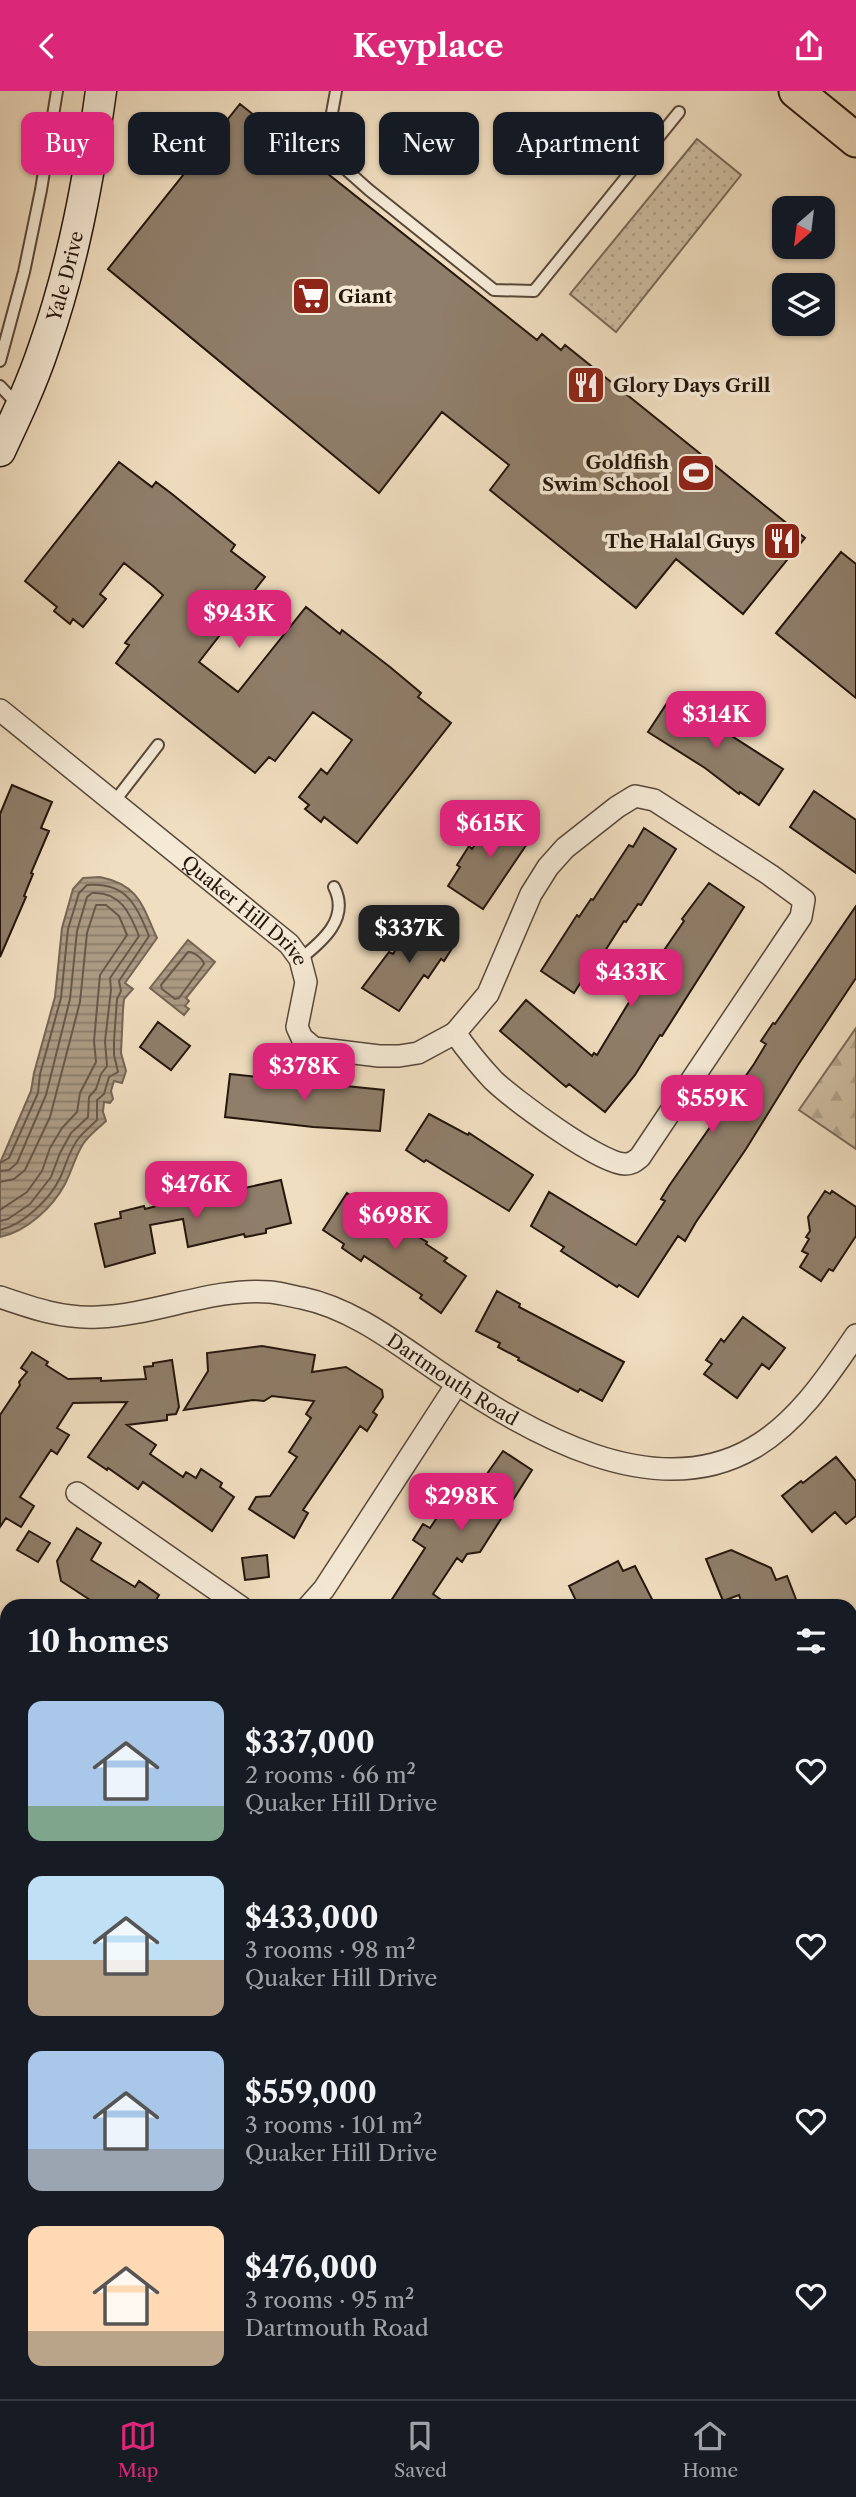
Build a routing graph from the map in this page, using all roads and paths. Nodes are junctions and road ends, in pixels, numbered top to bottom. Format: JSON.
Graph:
{"nodes":[{"id":1,"x":57,"y":91,"type":"edge"},
{"id":2,"x":101,"y":91,"type":"edge"},
{"id":3,"x":336,"y":91,"type":"edge"},
{"id":4,"x":796,"y":91,"type":"edge"},
{"id":5,"x":679,"y":112,"type":"dead end"},
{"id":6,"x":850,"y":131,"type":"edge"},
{"id":7,"x":0,"y":361,"type":"edge"},
{"id":8,"x":10,"y":397,"type":"edge"},
{"id":9,"x":0,"y":451,"type":"edge"},
{"id":10,"x":0,"y":711,"type":"edge"},
{"id":11,"x":158,"y":745,"type":"dead end"},
{"id":12,"x":114,"y":802,"type":"junction"},
{"id":13,"x":334,"y":887,"type":"dead end"},
{"id":14,"x":300,"y":959,"type":"junction"},
{"id":15,"x":455,"y":1033,"type":"junction"},
{"id":16,"x":0,"y":1297,"type":"edge"},
{"id":17,"x":856,"y":1335,"type":"edge"},
{"id":18,"x":457,"y":1384,"type":"junction"},
{"id":19,"x":77,"y":1493,"type":"dead end"},
{"id":20,"x":229,"y":1599,"type":"edge"},
{"id":21,"x":316,"y":1599,"type":"edge"}],
"edges":[{"from":1,"to":7,"type":"lane"},
{"from":2,"to":8,"type":"street","name":"Yale Drive"},
{"from":3,"to":5,"type":"lane"},
{"from":4,"to":6,"type":"main road"},
{"from":8,"to":9,"type":"street","name":"Yale Drive"},
{"from":10,"to":12,"type":"street","name":"Quaker Hill Drive"},
{"from":11,"to":12,"type":"lane"},
{"from":12,"to":14,"type":"street","name":"Quaker Hill Drive"},
{"from":13,"to":14,"type":"lane"},
{"from":14,"to":15,"type":"street","name":"Quaker Hill Drive"},
{"from":15,"to":15,"type":"street","name":"Quaker Hill Drive"},
{"from":16,"to":18,"type":"street","name":"Dartmouth Road"},
{"from":17,"to":18,"type":"street","name":"Dartmouth Road"},
{"from":18,"to":21,"type":"street"},
{"from":19,"to":20,"type":"street"}]}
